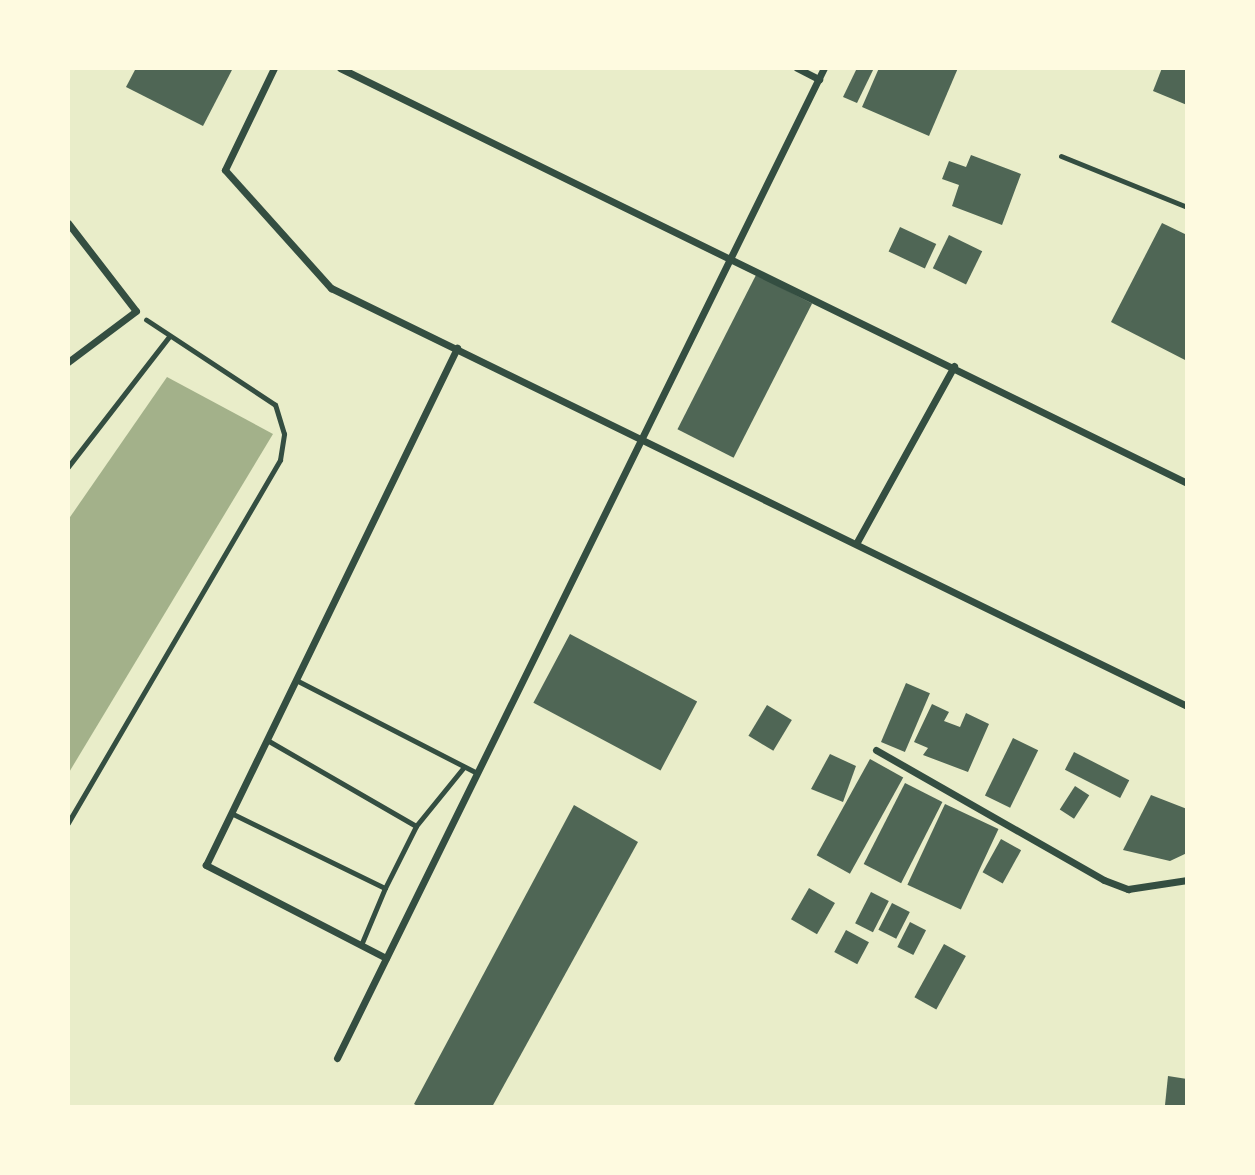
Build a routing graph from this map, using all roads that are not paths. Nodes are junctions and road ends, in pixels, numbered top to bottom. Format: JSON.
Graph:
{"nodes":[{"id":1,"x":274,"y":68,"type":"edge"},
{"id":2,"x":340,"y":68,"type":"edge"},
{"id":3,"x":797,"y":68,"type":"edge"},
{"id":4,"x":824,"y":68,"type":"edge"},
{"id":5,"x":819,"y":79,"type":"junction"},
{"id":6,"x":1061,"y":156,"type":"dead end"},
{"id":7,"x":1187,"y":207,"type":"edge"},
{"id":8,"x":68,"y":223,"type":"edge"},
{"id":9,"x":732,"y":255,"type":"junction"},
{"id":10,"x":457,"y":348,"type":"junction"},
{"id":11,"x":68,"y":362,"type":"edge"},
{"id":12,"x":954,"y":366,"type":"junction"},
{"id":13,"x":643,"y":436,"type":"junction"},
{"id":14,"x":1187,"y":483,"type":"edge"},
{"id":15,"x":857,"y":542,"type":"junction"},
{"id":16,"x":296,"y":680,"type":"junction"},
{"id":17,"x":1187,"y":705,"type":"edge"},
{"id":18,"x":267,"y":740,"type":"junction"},
{"id":19,"x":876,"y":750,"type":"dead end"},
{"id":20,"x":464,"y":766,"type":"junction"},
{"id":21,"x":477,"y":773,"type":"junction"},
{"id":22,"x":231,"y":813,"type":"junction"},
{"id":23,"x":416,"y":826,"type":"junction"},
{"id":24,"x":1187,"y":880,"type":"edge"},
{"id":25,"x":385,"y":888,"type":"junction"},
{"id":26,"x":361,"y":945,"type":"junction"},
{"id":27,"x":386,"y":958,"type":"junction"},
{"id":28,"x":337,"y":1058,"type":"dead end"}],
"edges":[{"from":1,"to":10,"type":"street"},
{"from":2,"to":9,"type":"street"},
{"from":3,"to":5,"type":"street"},
{"from":4,"to":5,"type":"street"},
{"from":5,"to":9,"type":"street"},
{"from":6,"to":7,"type":"lane"},
{"from":8,"to":11,"type":"street"},
{"from":9,"to":12,"type":"street"},
{"from":9,"to":13,"type":"street"},
{"from":10,"to":13,"type":"street"},
{"from":10,"to":16,"type":"street"},
{"from":12,"to":14,"type":"street"},
{"from":12,"to":15,"type":"street"},
{"from":13,"to":15,"type":"street"},
{"from":13,"to":21,"type":"street"},
{"from":15,"to":17,"type":"street"},
{"from":16,"to":18,"type":"street"},
{"from":16,"to":20,"type":"lane"},
{"from":18,"to":22,"type":"street"},
{"from":18,"to":23,"type":"lane"},
{"from":19,"to":24,"type":"street"},
{"from":20,"to":21,"type":"lane"},
{"from":20,"to":23,"type":"lane"},
{"from":21,"to":27,"type":"street"},
{"from":22,"to":25,"type":"lane"},
{"from":22,"to":26,"type":"street"},
{"from":23,"to":25,"type":"lane"},
{"from":25,"to":26,"type":"lane"},
{"from":26,"to":27,"type":"street"},
{"from":27,"to":28,"type":"street"}]}
